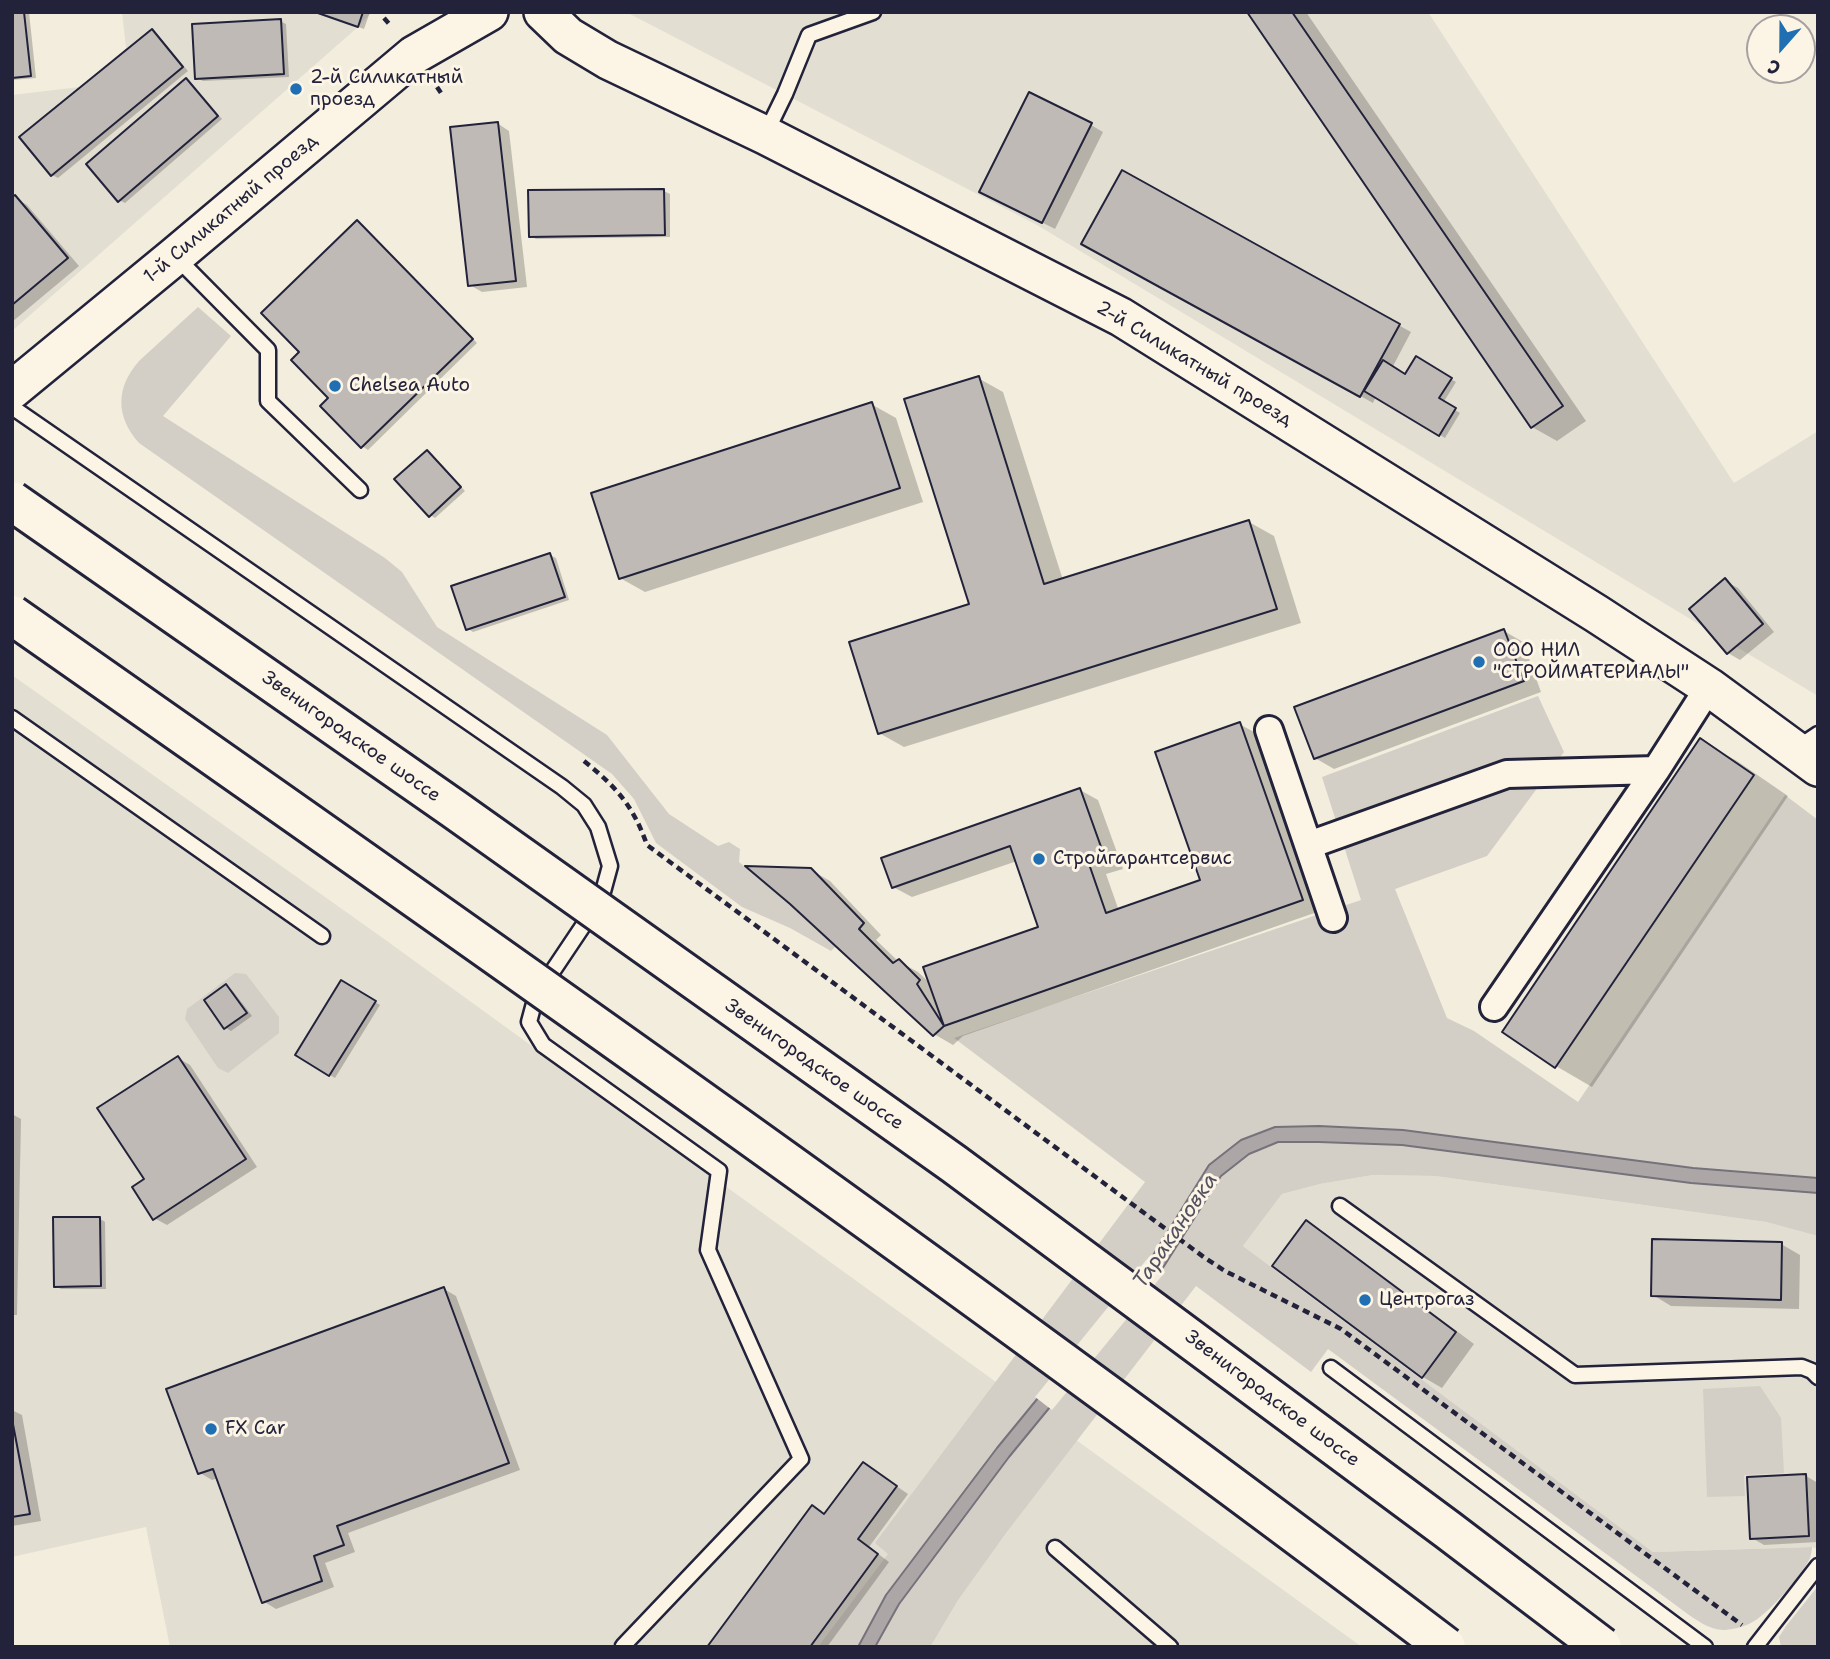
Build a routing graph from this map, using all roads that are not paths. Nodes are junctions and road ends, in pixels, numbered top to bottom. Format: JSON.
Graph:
{"nodes":[{"id":1,"x":489,"y":12,"type":"edge"},
{"id":2,"x":543,"y":12,"type":"edge"},
{"id":3,"x":873,"y":12,"type":"edge"},
{"id":4,"x":765,"y":135,"type":"junction"},
{"id":5,"x":176,"y":256,"type":"junction"},
{"id":6,"x":12,"y":390,"type":"edge"},
{"id":7,"x":12,"y":407,"type":"edge"},
{"id":8,"x":360,"y":490,"type":"dead end"},
{"id":9,"x":12,"y":501,"type":"edge"},
{"id":10,"x":12,"y":615,"type":"edge"},
{"id":11,"x":1709,"y":687,"type":"junction"},
{"id":12,"x":12,"y":718,"type":"edge"},
{"id":13,"x":1269,"y":730,"type":"dead end"},
{"id":14,"x":1810,"y":750,"type":"edge"},
{"id":15,"x":1656,"y":770,"type":"junction"},
{"id":16,"x":1309,"y":845,"type":"junction"},
{"id":17,"x":1333,"y":918,"type":"dead end"},
{"id":18,"x":322,"y":936,"type":"dead end"},
{"id":19,"x":1494,"y":1007,"type":"dead end"},
{"id":20,"x":1340,"y":1206,"type":"dead end"},
{"id":21,"x":1331,"y":1368,"type":"dead end"},
{"id":22,"x":1818,"y":1377,"type":"edge"},
{"id":23,"x":1055,"y":1548,"type":"dead end"},
{"id":24,"x":1818,"y":1566,"type":"edge"},
{"id":25,"x":1758,"y":1643,"type":"edge"},
{"id":26,"x":623,"y":1646,"type":"edge"},
{"id":27,"x":1170,"y":1647,"type":"edge"},
{"id":28,"x":1446,"y":1647,"type":"edge"},
{"id":29,"x":1602,"y":1647,"type":"edge"},
{"id":30,"x":1705,"y":1647,"type":"edge"}],
"edges":[{"from":1,"to":5,"type":"street","name":"1-й Силикатный проезд"},
{"from":2,"to":4,"type":"street","name":"2-й Силикатный проезд"},
{"from":3,"to":4,"type":"lane"},
{"from":4,"to":11,"type":"street","name":"2-й Силикатный проезд"},
{"from":5,"to":6,"type":"street","name":"1-й Силикатный проезд"},
{"from":5,"to":8,"type":"lane"},
{"from":7,"to":26,"type":"lane"},
{"from":9,"to":29,"type":"main road","name":"Звенигородское шоссе","bridge":true},
{"from":10,"to":28,"type":"main road","bridge":true},
{"from":11,"to":14,"type":"street","name":"2-й Силикатный проезд"},
{"from":11,"to":15,"type":"street"},
{"from":12,"to":18,"type":"lane"},
{"from":13,"to":16,"type":"street"},
{"from":15,"to":16,"type":"street"},
{"from":15,"to":19,"type":"street"},
{"from":16,"to":17,"type":"street"},
{"from":20,"to":22,"type":"lane"},
{"from":21,"to":30,"type":"lane"},
{"from":23,"to":27,"type":"lane"},
{"from":24,"to":25,"type":"lane"}]}
